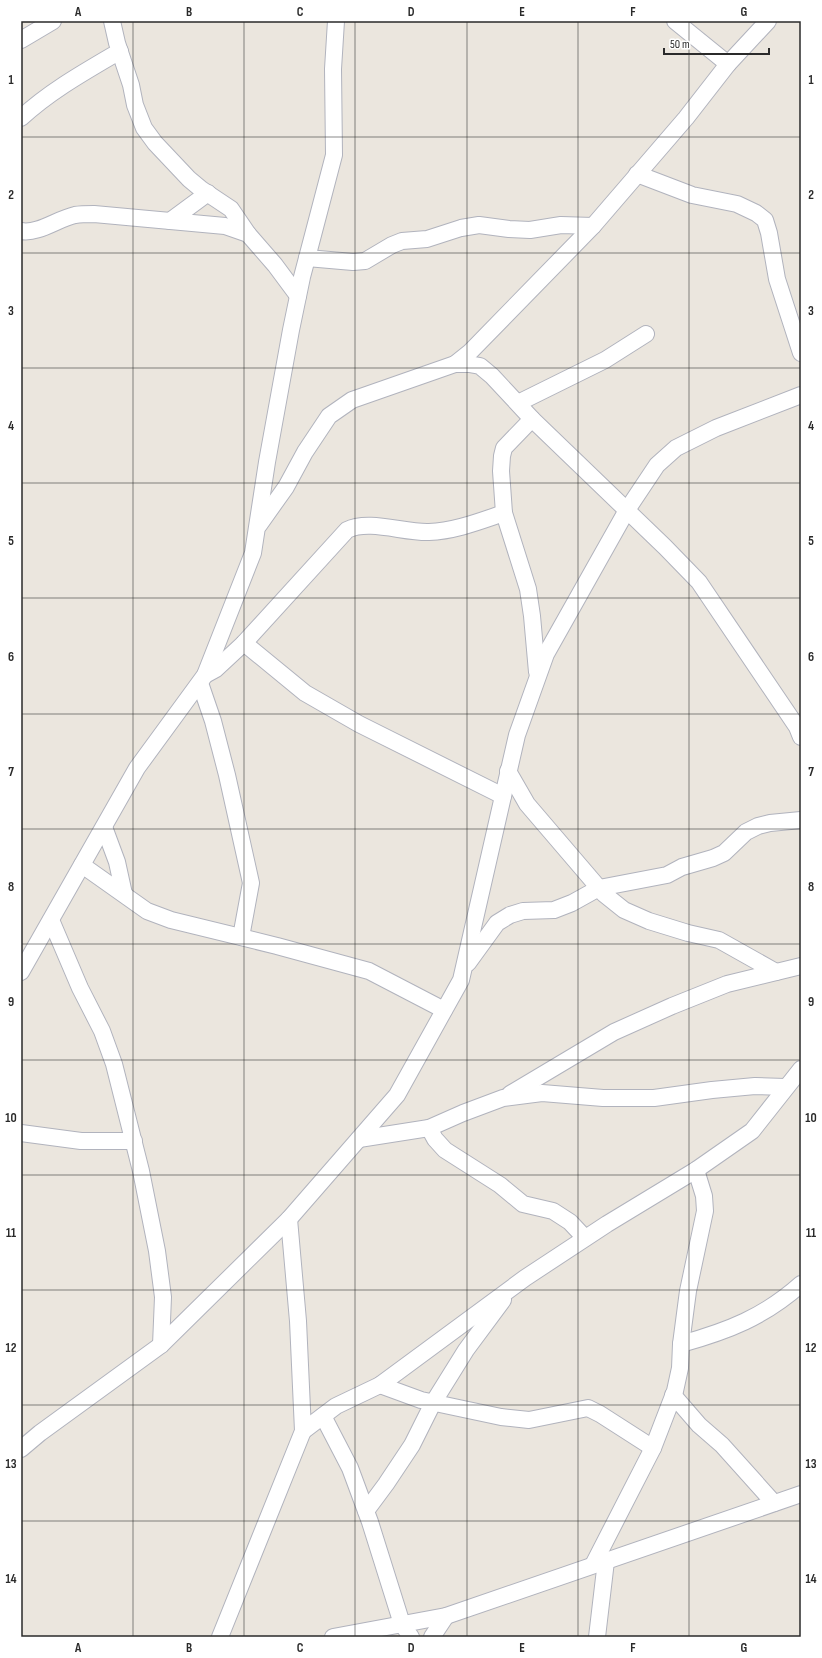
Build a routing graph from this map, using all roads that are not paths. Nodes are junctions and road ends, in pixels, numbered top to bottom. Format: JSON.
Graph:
{"nodes":[{"id":1,"x":53,"y":21,"type":"edge"},
{"id":2,"x":112,"y":21,"type":"edge"},
{"id":3,"x":675,"y":21,"type":"edge"},
{"id":4,"x":768,"y":21,"type":"edge"},
{"id":5,"x":339,"y":22,"type":"edge"},
{"id":6,"x":21,"y":40,"type":"edge"},
{"id":7,"x":120,"y":51,"type":"junction"},
{"id":8,"x":728,"y":64,"type":"junction"},
{"id":9,"x":21,"y":118,"type":"edge"},
{"id":10,"x":637,"y":174,"type":"junction"},
{"id":11,"x":208,"y":193,"type":"junction"},
{"id":12,"x":170,"y":221,"type":"junction"},
{"id":13,"x":593,"y":226,"type":"junction"},
{"id":14,"x":21,"y":232,"type":"edge"},
{"id":15,"x":248,"y":234,"type":"junction"},
{"id":16,"x":307,"y":258,"type":"junction"},
{"id":17,"x":298,"y":296,"type":"junction"},
{"id":18,"x":646,"y":334,"type":"dead end"},
{"id":19,"x":801,"y":353,"type":"edge"},
{"id":20,"x":455,"y":364,"type":"junction"},
{"id":21,"x":801,"y":395,"type":"edge"},
{"id":22,"x":518,"y":403,"type":"junction"},
{"id":23,"x":532,"y":419,"type":"junction"},
{"id":24,"x":627,"y":510,"type":"junction"},
{"id":25,"x":504,"y":513,"type":"junction"},
{"id":26,"x":257,"y":527,"type":"junction"},
{"id":27,"x":244,"y":643,"type":"junction"},
{"id":28,"x":537,"y":678,"type":"junction"},
{"id":29,"x":203,"y":679,"type":"junction"},
{"id":30,"x":801,"y":737,"type":"edge"},
{"id":31,"x":508,"y":771,"type":"junction"},
{"id":32,"x":503,"y":796,"type":"junction"},
{"id":33,"x":801,"y":820,"type":"edge"},
{"id":34,"x":104,"y":827,"type":"junction"},
{"id":35,"x":82,"y":865,"type":"junction"},
{"id":36,"x":599,"y":888,"type":"junction"},
{"id":37,"x":124,"y":894,"type":"junction"},
{"id":38,"x":50,"y":920,"type":"junction"},
{"id":39,"x":241,"y":937,"type":"junction"},
{"id":40,"x":801,"y":966,"type":"edge"},
{"id":41,"x":463,"y":970,"type":"junction"},
{"id":42,"x":21,"y":972,"type":"edge"},
{"id":43,"x":776,"y":972,"type":"junction"},
{"id":44,"x":444,"y":1010,"type":"junction"},
{"id":45,"x":801,"y":1069,"type":"edge"},
{"id":46,"x":785,"y":1088,"type":"junction"},
{"id":47,"x":503,"y":1098,"type":"junction"},
{"id":48,"x":429,"y":1128,"type":"junction"},
{"id":49,"x":21,"y":1133,"type":"edge"},
{"id":50,"x":359,"y":1139,"type":"junction"},
{"id":51,"x":134,"y":1142,"type":"junction"},
{"id":52,"x":696,"y":1170,"type":"junction"},
{"id":53,"x":289,"y":1219,"type":"junction"},
{"id":54,"x":585,"y":1238,"type":"junction"},
{"id":55,"x":801,"y":1284,"type":"edge"},
{"id":56,"x":514,"y":1286,"type":"junction"},
{"id":57,"x":161,"y":1344,"type":"junction"},
{"id":58,"x":681,"y":1344,"type":"junction"},
{"id":59,"x":380,"y":1385,"type":"junction"},
{"id":60,"x":673,"y":1395,"type":"junction"},
{"id":61,"x":433,"y":1403,"type":"junction"},
{"id":62,"x":323,"y":1416,"type":"junction"},
{"id":63,"x":303,"y":1431,"type":"junction"},
{"id":64,"x":653,"y":1448,"type":"junction"},
{"id":65,"x":21,"y":1449,"type":"edge"},
{"id":66,"x":801,"y":1494,"type":"edge"},
{"id":67,"x":774,"y":1503,"type":"junction"},
{"id":68,"x":366,"y":1511,"type":"junction"},
{"id":69,"x":599,"y":1563,"type":"junction"},
{"id":70,"x":446,"y":1616,"type":"junction"},
{"id":71,"x":406,"y":1631,"type":"edge"},
{"id":72,"x":220,"y":1637,"type":"edge"},
{"id":73,"x":333,"y":1637,"type":"edge"},
{"id":74,"x":432,"y":1637,"type":"edge"},
{"id":75,"x":597,"y":1637,"type":"edge"}],
"edges":[{"from":1,"to":6,"type":"street"},
{"from":2,"to":7,"type":"street"},
{"from":3,"to":8,"type":"street"},
{"from":4,"to":8,"type":"street"},
{"from":5,"to":16,"type":"street"},
{"from":7,"to":9,"type":"street"},
{"from":7,"to":11,"type":"street"},
{"from":8,"to":10,"type":"street"},
{"from":10,"to":13,"type":"street"},
{"from":10,"to":19,"type":"street"},
{"from":11,"to":12,"type":"street"},
{"from":11,"to":15,"type":"street"},
{"from":12,"to":14,"type":"street"},
{"from":12,"to":15,"type":"street"},
{"from":13,"to":16,"type":"street"},
{"from":13,"to":20,"type":"street"},
{"from":15,"to":17,"type":"street"},
{"from":16,"to":17,"type":"street"},
{"from":17,"to":26,"type":"street"},
{"from":18,"to":22,"type":"street"},
{"from":20,"to":22,"type":"street"},
{"from":20,"to":26,"type":"street"},
{"from":21,"to":24,"type":"street"},
{"from":22,"to":23,"type":"street"},
{"from":23,"to":24,"type":"street"},
{"from":23,"to":25,"type":"street"},
{"from":24,"to":28,"type":"street"},
{"from":24,"to":30,"type":"street"},
{"from":25,"to":27,"type":"street"},
{"from":25,"to":28,"type":"street"},
{"from":26,"to":29,"type":"street"},
{"from":27,"to":29,"type":"street"},
{"from":27,"to":32,"type":"street"},
{"from":28,"to":31,"type":"street"},
{"from":29,"to":34,"type":"street"},
{"from":29,"to":39,"type":"street"},
{"from":31,"to":32,"type":"street"},
{"from":31,"to":36,"type":"street"},
{"from":32,"to":41,"type":"street"},
{"from":33,"to":36,"type":"street"},
{"from":34,"to":35,"type":"street"},
{"from":34,"to":37,"type":"street"},
{"from":35,"to":37,"type":"street"},
{"from":35,"to":38,"type":"street"},
{"from":36,"to":41,"type":"street"},
{"from":36,"to":43,"type":"street"},
{"from":37,"to":39,"type":"street"},
{"from":38,"to":42,"type":"street"},
{"from":38,"to":51,"type":"street"},
{"from":39,"to":44,"type":"street"},
{"from":40,"to":43,"type":"street"},
{"from":41,"to":44,"type":"street"},
{"from":43,"to":47,"type":"street"},
{"from":44,"to":50,"type":"street"},
{"from":45,"to":46,"type":"street"},
{"from":46,"to":47,"type":"street"},
{"from":46,"to":52,"type":"street"},
{"from":47,"to":48,"type":"street"},
{"from":48,"to":50,"type":"street"},
{"from":48,"to":54,"type":"street"},
{"from":49,"to":51,"type":"street"},
{"from":50,"to":53,"type":"street"},
{"from":51,"to":57,"type":"street"},
{"from":52,"to":54,"type":"street"},
{"from":52,"to":58,"type":"street"},
{"from":53,"to":57,"type":"street"},
{"from":53,"to":63,"type":"street"},
{"from":54,"to":56,"type":"street"},
{"from":55,"to":58,"type":"street"},
{"from":56,"to":59,"type":"street"},
{"from":56,"to":61,"type":"street"},
{"from":57,"to":65,"type":"street"},
{"from":58,"to":60,"type":"street"},
{"from":59,"to":61,"type":"street"},
{"from":59,"to":62,"type":"street"},
{"from":60,"to":64,"type":"street"},
{"from":60,"to":67,"type":"street"},
{"from":61,"to":64,"type":"street"},
{"from":61,"to":68,"type":"street"},
{"from":62,"to":63,"type":"street"},
{"from":62,"to":68,"type":"street"},
{"from":63,"to":72,"type":"street"},
{"from":64,"to":69,"type":"street"},
{"from":66,"to":67,"type":"street"},
{"from":67,"to":69,"type":"street"},
{"from":68,"to":71,"type":"street"},
{"from":69,"to":70,"type":"street"},
{"from":69,"to":75,"type":"street"},
{"from":70,"to":71,"type":"street"},
{"from":70,"to":74,"type":"street"},
{"from":71,"to":73,"type":"street"}]}
